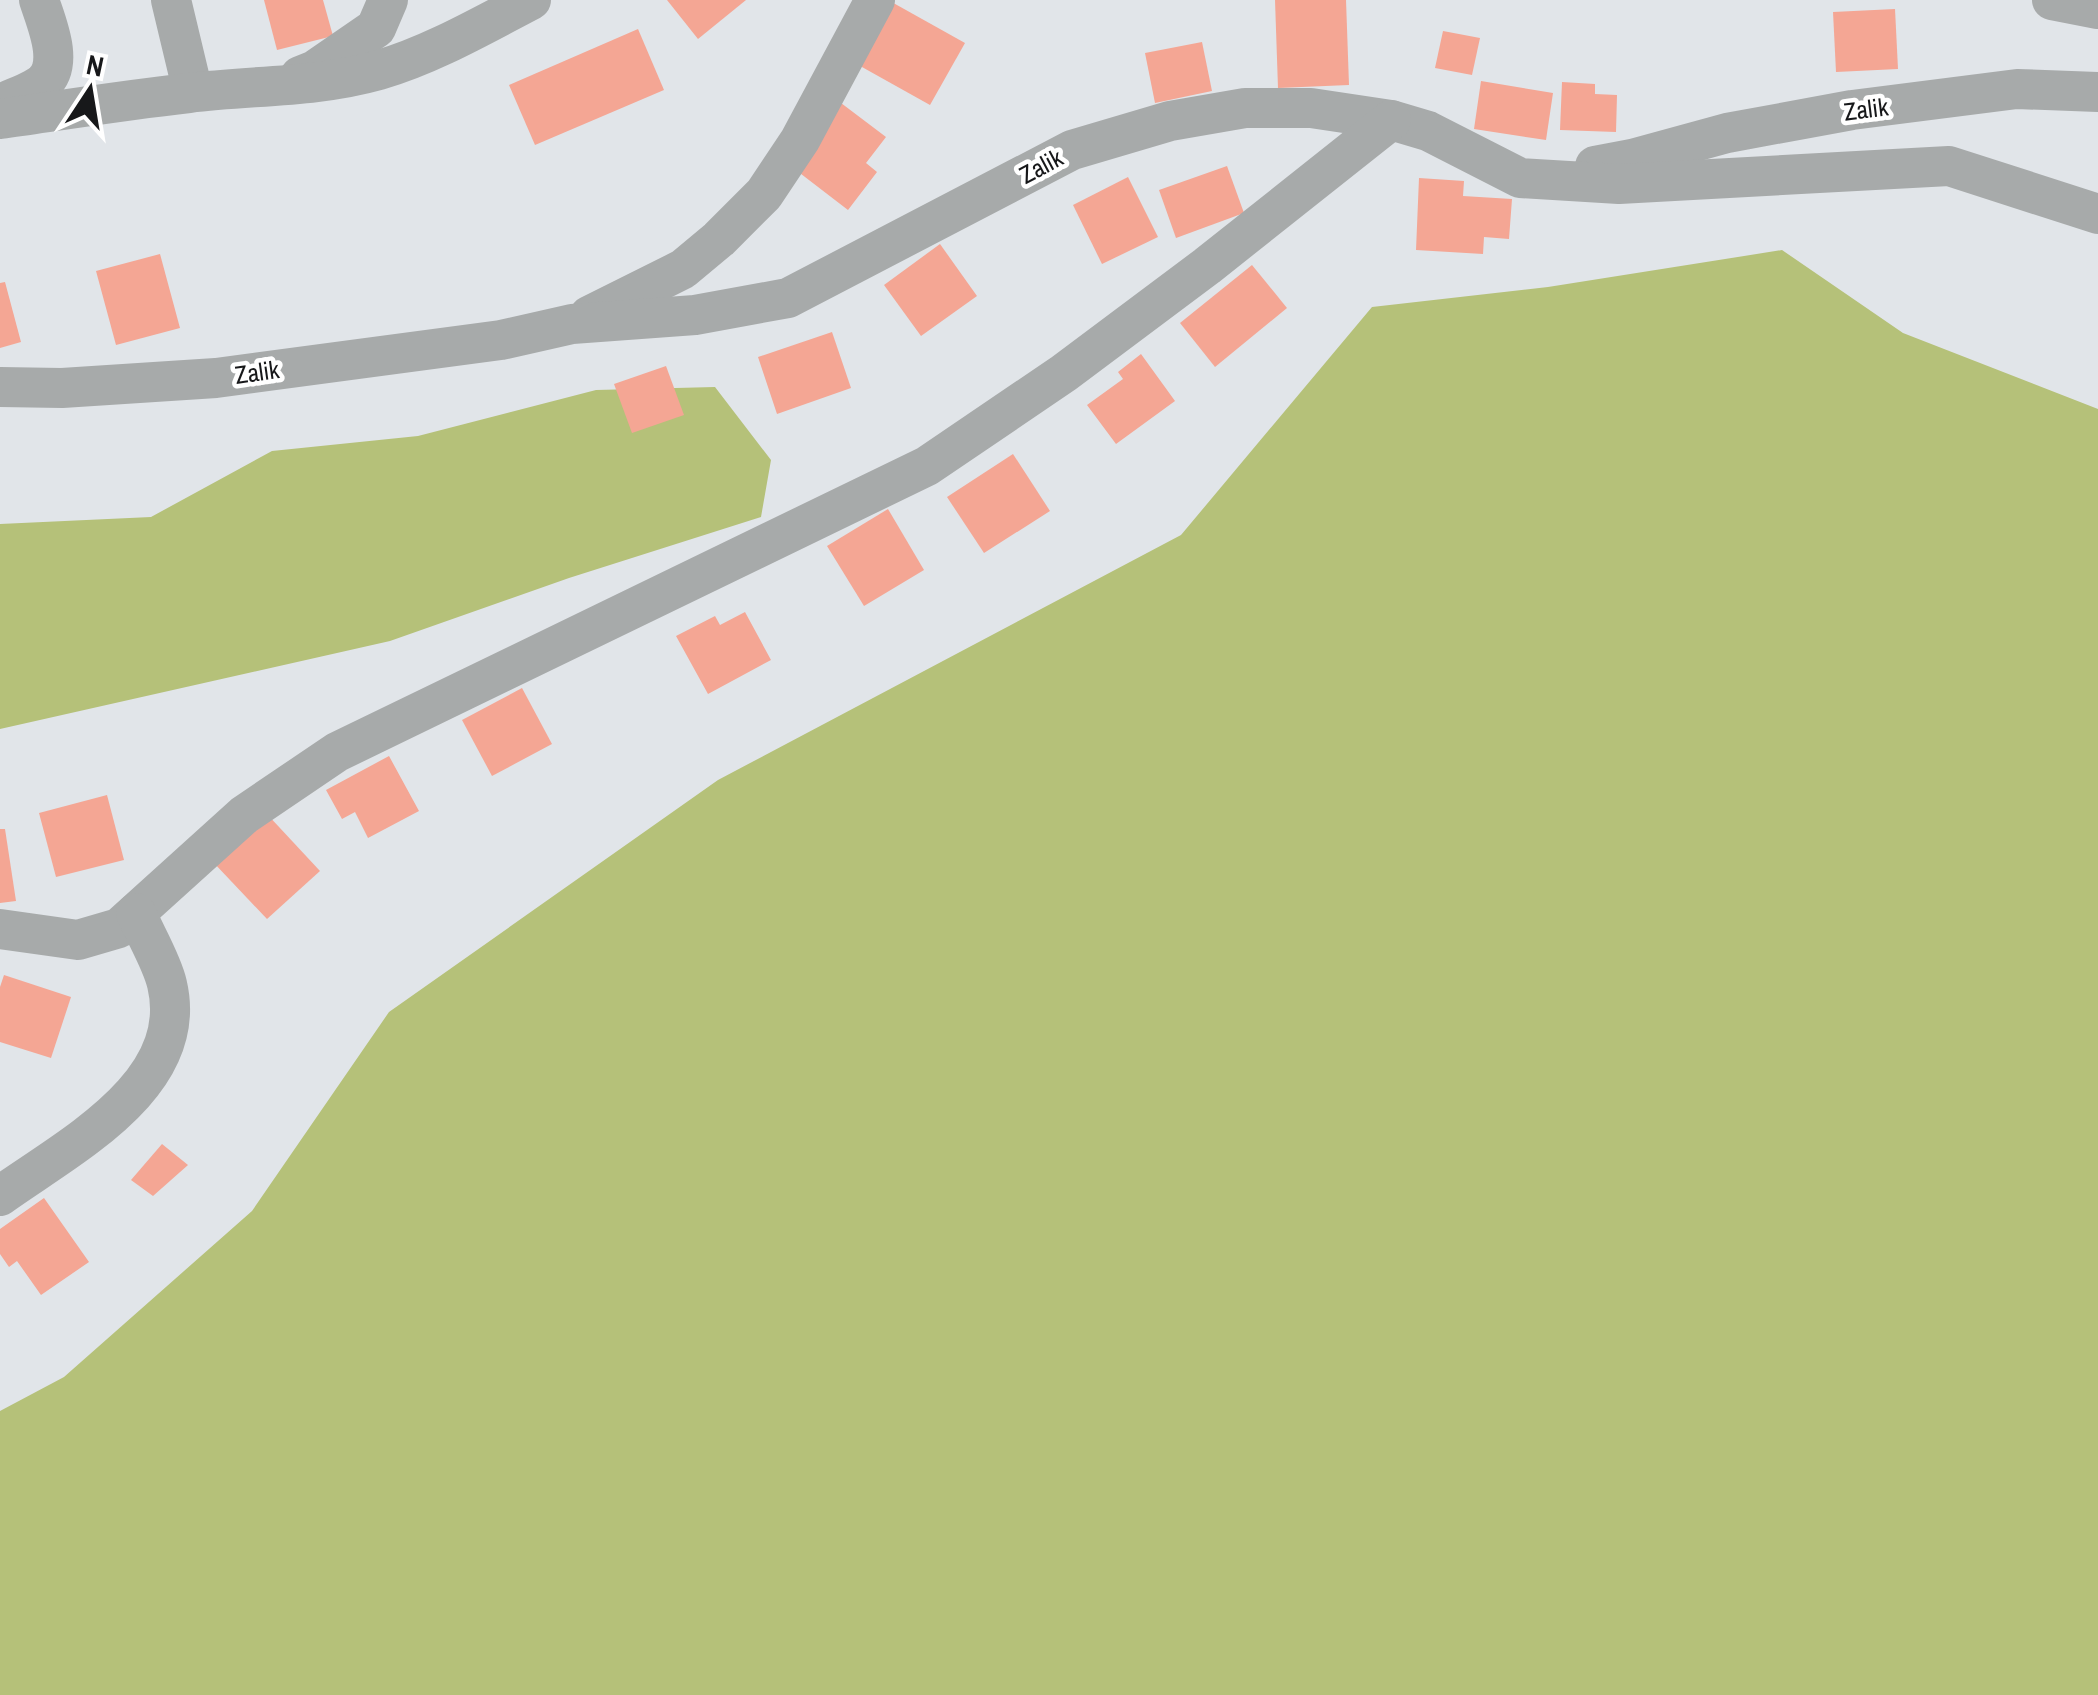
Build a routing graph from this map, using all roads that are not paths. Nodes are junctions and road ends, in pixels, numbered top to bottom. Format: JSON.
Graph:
{"nodes":[{"id":1,"x":38,"y":0,"type":"edge"},
{"id":2,"x":170,"y":0,"type":"edge"},
{"id":3,"x":388,"y":0,"type":"edge"},
{"id":4,"x":532,"y":0,"type":"edge"},
{"id":5,"x":875,"y":0,"type":"edge"},
{"id":6,"x":2052,"y":0,"type":"edge"},
{"id":7,"x":2098,"y":9,"type":"edge"},
{"id":8,"x":258,"y":90,"type":"junction"},
{"id":9,"x":193,"y":92,"type":"junction"},
{"id":10,"x":2098,"y":92,"type":"edge"},
{"id":11,"x":0,"y":104,"type":"edge"},
{"id":12,"x":0,"y":119,"type":"edge"},
{"id":13,"x":1391,"y":120,"type":"junction"},
{"id":14,"x":1520,"y":178,"type":"junction"},
{"id":15,"x":2098,"y":214,"type":"edge"},
{"id":16,"x":572,"y":324,"type":"junction"},
{"id":17,"x":0,"y":387,"type":"edge"},
{"id":18,"x":136,"y":912,"type":"junction"},
{"id":19,"x":0,"y":929,"type":"edge"},
{"id":20,"x":0,"y":1196,"type":"edge"}],
"edges":[{"from":1,"to":11,"type":"street"},
{"from":2,"to":9,"type":"street"},
{"from":3,"to":8,"type":"street"},
{"from":4,"to":8,"type":"street"},
{"from":5,"to":16,"type":"street","name":"Zalik"},
{"from":6,"to":7,"type":"street"},
{"from":8,"to":9,"type":"street"},
{"from":9,"to":12,"type":"street"},
{"from":10,"to":14,"type":"street","name":"Zalik"},
{"from":13,"to":14,"type":"street","name":"Zalik"},
{"from":13,"to":16,"type":"street","name":"Zalik"},
{"from":13,"to":18,"type":"street"},
{"from":14,"to":15,"type":"street","name":"Zalik"},
{"from":16,"to":17,"type":"street","name":"Zalik"},
{"from":18,"to":19,"type":"street"},
{"from":18,"to":20,"type":"street"}]}
